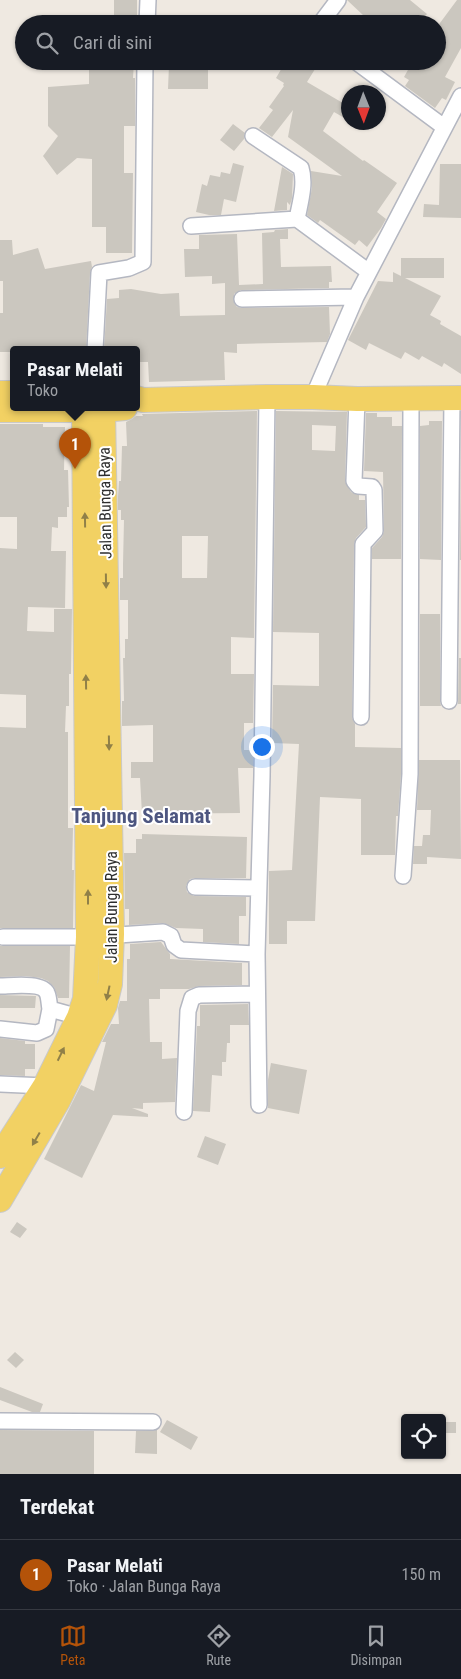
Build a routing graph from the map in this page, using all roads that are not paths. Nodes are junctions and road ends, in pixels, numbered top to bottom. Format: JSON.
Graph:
{"nodes":[{"id":1,"x":148,"y":0,"type":"edge"},
{"id":2,"x":338,"y":0,"type":"edge"},
{"id":3,"x":147,"y":15,"type":"edge"},
{"id":4,"x":327,"y":15,"type":"edge"},
{"id":5,"x":145,"y":70,"type":"edge"},
{"id":6,"x":367,"y":70,"type":"edge"},
{"id":7,"x":461,"y":96,"type":"edge"},
{"id":8,"x":444,"y":126,"type":"junction"},
{"id":9,"x":253,"y":136,"type":"dead end"},
{"id":10,"x":297,"y":219,"type":"junction"},
{"id":11,"x":191,"y":226,"type":"dead end"},
{"id":12,"x":369,"y":272,"type":"junction"},
{"id":13,"x":356,"y":297,"type":"junction"},
{"id":14,"x":242,"y":299,"type":"dead end"},
{"id":15,"x":96,"y":346,"type":"edge"},
{"id":16,"x":266,"y":397,"type":"junction"},
{"id":17,"x":312,"y":397,"type":"junction"},
{"id":18,"x":410,"y":398,"type":"junction"},
{"id":19,"x":456,"y":398,"type":"edge"},
{"id":20,"x":357,"y":399,"type":"junction"},
{"id":21,"x":140,"y":404,"type":"edge"},
{"id":22,"x":114,"y":411,"type":"edge"},
{"id":23,"x":114,"y":411,"type":"edge"},
{"id":24,"x":449,"y":702,"type":"dead end"},
{"id":25,"x":360,"y":717,"type":"dead end"},
{"id":26,"x":403,"y":876,"type":"dead end"},
{"id":27,"x":195,"y":887,"type":"dead end"},
{"id":28,"x":258,"y":888,"type":"junction"},
{"id":29,"x":112,"y":934,"type":"junction"},
{"id":30,"x":88,"y":936,"type":"junction"},
{"id":31,"x":3,"y":937,"type":"dead end"},
{"id":32,"x":256,"y":954,"type":"junction"},
{"id":33,"x":0,"y":986,"type":"edge"},
{"id":34,"x":256,"y":994,"type":"junction"},
{"id":35,"x":50,"y":1009,"type":"junction"},
{"id":36,"x":79,"y":1017,"type":"junction"},
{"id":37,"x":0,"y":1029,"type":"edge"},
{"id":38,"x":0,"y":1084,"type":"edge"},
{"id":39,"x":45,"y":1086,"type":"junction"},
{"id":40,"x":260,"y":1105,"type":"dead end"},
{"id":41,"x":184,"y":1112,"type":"dead end"},
{"id":42,"x":0,"y":1156,"type":"edge"},
{"id":43,"x":0,"y":1200,"type":"edge"},
{"id":44,"x":0,"y":1421,"type":"edge"},
{"id":45,"x":152,"y":1422,"type":"dead end"}],
"edges":[{"from":1,"to":3,"type":"street"},
{"from":2,"to":4,"type":"street"},
{"from":5,"to":15,"type":"street"},
{"from":6,"to":8,"type":"street"},
{"from":7,"to":8,"type":"street"},
{"from":8,"to":12,"type":"street"},
{"from":9,"to":10,"type":"street"},
{"from":10,"to":11,"type":"street"},
{"from":10,"to":12,"type":"street"},
{"from":12,"to":13,"type":"street"},
{"from":13,"to":14,"type":"street"},
{"from":13,"to":17,"type":"street"},
{"from":16,"to":17,"type":"main road"},
{"from":16,"to":21,"type":"main road"},
{"from":16,"to":28,"type":"street"},
{"from":17,"to":20,"type":"main road"},
{"from":18,"to":19,"type":"main road"},
{"from":18,"to":20,"type":"main road"},
{"from":18,"to":26,"type":"street"},
{"from":19,"to":24,"type":"street"},
{"from":20,"to":25,"type":"street"},
{"from":22,"to":29,"type":"main road","name":"Jalan Bunga Raya","one_way":true},
{"from":30,"to":23,"type":"main road","name":"Jalan Bunga Raya","one_way":true},
{"from":27,"to":28,"type":"street"},
{"from":28,"to":32,"type":"street"},
{"from":29,"to":30,"type":"street"},
{"from":29,"to":32,"type":"street"},
{"from":29,"to":43,"type":"main road","name":"Jalan Bunga Raya","one_way":true},
{"from":30,"to":31,"type":"street"},
{"from":30,"to":36,"type":"main road","name":"Jalan Bunga Raya"},
{"from":32,"to":34,"type":"street"},
{"from":33,"to":35,"type":"street"},
{"from":34,"to":40,"type":"street"},
{"from":34,"to":41,"type":"street"},
{"from":35,"to":36,"type":"street"},
{"from":35,"to":37,"type":"street"},
{"from":39,"to":36,"type":"main road","name":"Jalan Bunga Raya","one_way":true},
{"from":38,"to":39,"type":"street"},
{"from":39,"to":42,"type":"main road","name":"Jalan Bunga Raya"},
{"from":44,"to":45,"type":"street"}]}
